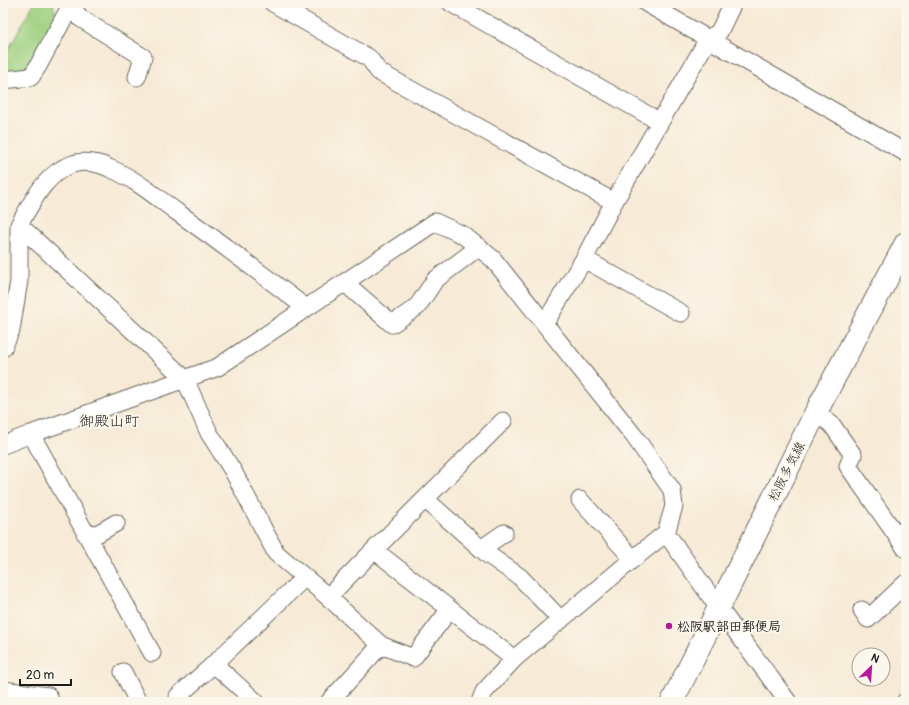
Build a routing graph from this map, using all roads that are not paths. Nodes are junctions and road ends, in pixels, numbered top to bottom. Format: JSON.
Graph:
{"nodes":[{"id":1,"x":273,"y":3,"type":"edge"},
{"id":2,"x":452,"y":3,"type":"edge"},
{"id":3,"x":646,"y":3,"type":"edge"},
{"id":4,"x":733,"y":3,"type":"edge"},
{"id":5,"x":70,"y":4,"type":"edge"},
{"id":6,"x":708,"y":39,"type":"junction"},
{"id":7,"x":137,"y":77,"type":"dead end"},
{"id":8,"x":3,"y":80,"type":"edge"},
{"id":9,"x":660,"y":122,"type":"junction"},
{"id":10,"x":906,"y":152,"type":"edge"},
{"id":11,"x":614,"y":202,"type":"junction"},
{"id":12,"x":19,"y":225,"type":"junction"},
{"id":13,"x":906,"y":243,"type":"edge"},
{"id":14,"x":479,"y":248,"type":"junction"},
{"id":15,"x":584,"y":259,"type":"junction"},
{"id":16,"x":345,"y":282,"type":"junction"},
{"id":17,"x":306,"y":308,"type":"junction"},
{"id":18,"x":681,"y":313,"type":"dead end"},
{"id":19,"x":545,"y":323,"type":"junction"},
{"id":20,"x":3,"y":348,"type":"edge"},
{"id":21,"x":185,"y":379,"type":"junction"},
{"id":22,"x":816,"y":412,"type":"junction"},
{"id":23,"x":503,"y":421,"type":"dead end"},
{"id":24,"x":30,"y":434,"type":"junction"},
{"id":25,"x":3,"y":445,"type":"edge"},
{"id":26,"x":425,"y":499,"type":"junction"},
{"id":27,"x":580,"y":500,"type":"dead end"},
{"id":28,"x":116,"y":523,"type":"dead end"},
{"id":29,"x":85,"y":533,"type":"junction"},
{"id":30,"x":504,"y":533,"type":"dead end"},
{"id":31,"x":666,"y":533,"type":"junction"},
{"id":32,"x":482,"y":549,"type":"junction"},
{"id":33,"x":906,"y":549,"type":"edge"},
{"id":34,"x":374,"y":550,"type":"junction"},
{"id":35,"x":633,"y":559,"type":"junction"},
{"id":36,"x":304,"y":578,"type":"junction"},
{"id":37,"x":906,"y":583,"type":"edge"},
{"id":38,"x":328,"y":597,"type":"junction"},
{"id":39,"x":718,"y":607,"type":"junction"},
{"id":40,"x":450,"y":609,"type":"junction"},
{"id":41,"x":862,"y":610,"type":"dead end"},
{"id":42,"x":561,"y":620,"type":"junction"},
{"id":43,"x":381,"y":645,"type":"junction"},
{"id":44,"x":152,"y":653,"type":"dead end"},
{"id":45,"x":514,"y":659,"type":"junction"},
{"id":46,"x":214,"y":664,"type":"junction"},
{"id":47,"x":123,"y":672,"type":"dead end"},
{"id":48,"x":3,"y":690,"type":"edge"},
{"id":49,"x":178,"y":700,"type":"edge"},
{"id":50,"x":51,"y":702,"type":"edge"},
{"id":51,"x":138,"y":702,"type":"edge"},
{"id":52,"x":256,"y":702,"type":"edge"},
{"id":53,"x":329,"y":702,"type":"edge"},
{"id":54,"x":480,"y":702,"type":"edge"},
{"id":55,"x":672,"y":702,"type":"edge"},
{"id":56,"x":788,"y":702,"type":"edge"}],
"edges":[{"from":1,"to":11,"type":"street"},
{"from":2,"to":9,"type":"street"},
{"from":3,"to":6,"type":"street"},
{"from":4,"to":6,"type":"street"},
{"from":5,"to":7,"type":"street"},
{"from":5,"to":8,"type":"street"},
{"from":6,"to":9,"type":"street"},
{"from":6,"to":10,"type":"street"},
{"from":9,"to":11,"type":"street"},
{"from":11,"to":15,"type":"street"},
{"from":12,"to":17,"type":"street"},
{"from":12,"to":20,"type":"street"},
{"from":12,"to":21,"type":"street"},
{"from":13,"to":22,"type":"main road","name":"松阪多気線"},
{"from":14,"to":16,"type":"street"},
{"from":14,"to":16,"type":"street"},
{"from":14,"to":19,"type":"street"},
{"from":15,"to":18,"type":"street"},
{"from":15,"to":19,"type":"street"},
{"from":16,"to":17,"type":"street"},
{"from":17,"to":21,"type":"street"},
{"from":19,"to":31,"type":"street"},
{"from":21,"to":24,"type":"street"},
{"from":21,"to":36,"type":"street"},
{"from":22,"to":33,"type":"street"},
{"from":22,"to":39,"type":"main road","name":"松阪多気線"},
{"from":23,"to":26,"type":"street"},
{"from":24,"to":25,"type":"street"},
{"from":24,"to":29,"type":"street"},
{"from":26,"to":32,"type":"street"},
{"from":26,"to":34,"type":"street"},
{"from":27,"to":35,"type":"street"},
{"from":28,"to":29,"type":"street"},
{"from":29,"to":44,"type":"street"},
{"from":30,"to":32,"type":"street"},
{"from":31,"to":35,"type":"street"},
{"from":31,"to":39,"type":"street"},
{"from":32,"to":42,"type":"street"},
{"from":34,"to":38,"type":"street"},
{"from":34,"to":40,"type":"street"},
{"from":35,"to":42,"type":"street"},
{"from":36,"to":38,"type":"street"},
{"from":36,"to":46,"type":"street"},
{"from":37,"to":41,"type":"street"},
{"from":38,"to":43,"type":"street"},
{"from":39,"to":55,"type":"main road","name":"松阪多気線"},
{"from":39,"to":56,"type":"street"},
{"from":40,"to":43,"type":"street"},
{"from":40,"to":45,"type":"street"},
{"from":42,"to":45,"type":"street"},
{"from":43,"to":53,"type":"street"},
{"from":45,"to":54,"type":"street"},
{"from":46,"to":49,"type":"street"},
{"from":46,"to":52,"type":"street"},
{"from":47,"to":51,"type":"street"},
{"from":48,"to":50,"type":"street"}]}
